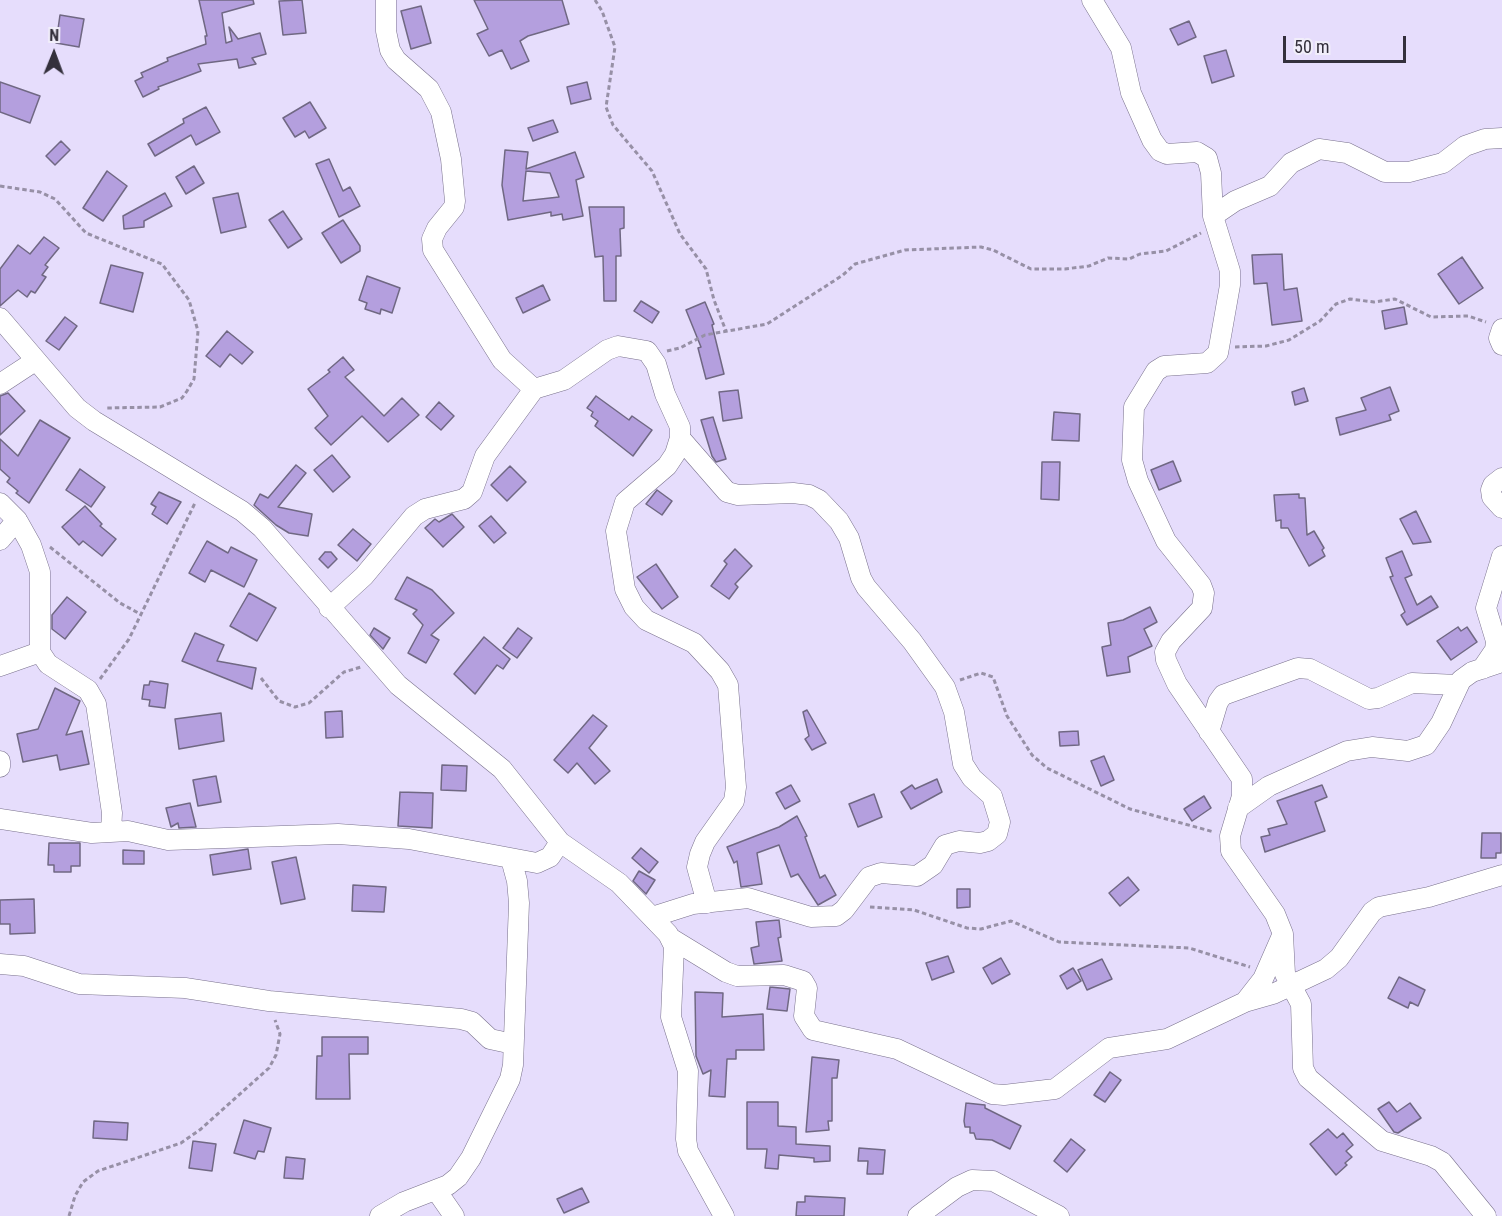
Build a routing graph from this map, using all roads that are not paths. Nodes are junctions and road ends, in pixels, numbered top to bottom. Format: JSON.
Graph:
{"nodes":[{"id":1,"x":386,"y":0,"type":"edge"},
{"id":2,"x":1092,"y":0,"type":"edge"},
{"id":3,"x":1502,"y":138,"type":"edge"},
{"id":4,"x":1215,"y":220,"type":"junction"},
{"id":5,"x":0,"y":318,"type":"edge"},
{"id":6,"x":1498,"y":326,"type":"edge"},
{"id":7,"x":1502,"y":345,"type":"edge"},
{"id":8,"x":35,"y":361,"type":"junction"},
{"id":9,"x":0,"y":384,"type":"edge"},
{"id":10,"x":534,"y":389,"type":"junction"},
{"id":11,"x":680,"y":438,"type":"junction"},
{"id":12,"x":1502,"y":478,"type":"edge"},
{"id":13,"x":0,"y":503,"type":"edge"},
{"id":14,"x":1502,"y":508,"type":"edge"},
{"id":15,"x":17,"y":520,"type":"junction"},
{"id":16,"x":0,"y":540,"type":"edge"},
{"id":17,"x":1502,"y":556,"type":"edge"},
{"id":18,"x":329,"y":608,"type":"junction"},
{"id":19,"x":40,"y":652,"type":"junction"},
{"id":20,"x":1502,"y":662,"type":"edge"},
{"id":21,"x":0,"y":666,"type":"edge"},
{"id":22,"x":1482,"y":669,"type":"junction"},
{"id":23,"x":1458,"y":685,"type":"junction"},
{"id":24,"x":1209,"y":732,"type":"junction"},
{"id":25,"x":0,"y":761,"type":"edge"},
{"id":26,"x":0,"y":767,"type":"edge"},
{"id":27,"x":1238,"y":808,"type":"junction"},
{"id":28,"x":0,"y":819,"type":"edge"},
{"id":29,"x":111,"y":832,"type":"junction"},
{"id":30,"x":560,"y":842,"type":"junction"},
{"id":31,"x":510,"y":859,"type":"junction"},
{"id":32,"x":1502,"y":875,"type":"edge"},
{"id":33,"x":707,"y":903,"type":"junction"},
{"id":34,"x":652,"y":917,"type":"junction"},
{"id":35,"x":1283,"y":934,"type":"junction"},
{"id":36,"x":672,"y":939,"type":"junction"},
{"id":37,"x":0,"y":964,"type":"edge"},
{"id":38,"x":1293,"y":986,"type":"junction"},
{"id":39,"x":1245,"y":1002,"type":"junction"},
{"id":40,"x":513,"y":1044,"type":"junction"},
{"id":41,"x":436,"y":1191,"type":"junction"},
{"id":42,"x":380,"y":1216,"type":"edge"},
{"id":43,"x":454,"y":1216,"type":"edge"},
{"id":44,"x":724,"y":1216,"type":"edge"},
{"id":45,"x":918,"y":1216,"type":"edge"},
{"id":46,"x":1059,"y":1216,"type":"edge"},
{"id":47,"x":1486,"y":1216,"type":"edge"}],
"edges":[{"from":1,"to":10,"type":"street"},
{"from":2,"to":4,"type":"street"},
{"from":3,"to":4,"type":"street"},
{"from":4,"to":24,"type":"street"},
{"from":5,"to":8,"type":"street"},
{"from":6,"to":7,"type":"street"},
{"from":8,"to":9,"type":"street"},
{"from":8,"to":18,"type":"street"},
{"from":10,"to":11,"type":"street"},
{"from":10,"to":18,"type":"street"},
{"from":11,"to":33,"type":"street"},
{"from":11,"to":33,"type":"street"},
{"from":12,"to":14,"type":"street"},
{"from":13,"to":15,"type":"street"},
{"from":15,"to":16,"type":"street"},
{"from":15,"to":19,"type":"street"},
{"from":17,"to":22,"type":"street"},
{"from":18,"to":30,"type":"street"},
{"from":19,"to":21,"type":"street"},
{"from":19,"to":29,"type":"street"},
{"from":20,"to":22,"type":"street"},
{"from":22,"to":23,"type":"street"},
{"from":23,"to":24,"type":"street"},
{"from":23,"to":27,"type":"street"},
{"from":24,"to":27,"type":"street"},
{"from":25,"to":26,"type":"street"},
{"from":27,"to":35,"type":"street"},
{"from":28,"to":29,"type":"street"},
{"from":29,"to":31,"type":"street"},
{"from":30,"to":31,"type":"street"},
{"from":30,"to":34,"type":"street"},
{"from":31,"to":40,"type":"street"},
{"from":32,"to":38,"type":"street"},
{"from":33,"to":34,"type":"street"},
{"from":34,"to":36,"type":"street"},
{"from":35,"to":38,"type":"street"},
{"from":35,"to":39,"type":"street"},
{"from":36,"to":39,"type":"street"},
{"from":36,"to":44,"type":"street"},
{"from":37,"to":40,"type":"street"},
{"from":38,"to":39,"type":"street"},
{"from":38,"to":47,"type":"street"},
{"from":40,"to":41,"type":"street"},
{"from":41,"to":42,"type":"street"},
{"from":41,"to":43,"type":"street"},
{"from":45,"to":46,"type":"street"}]}
